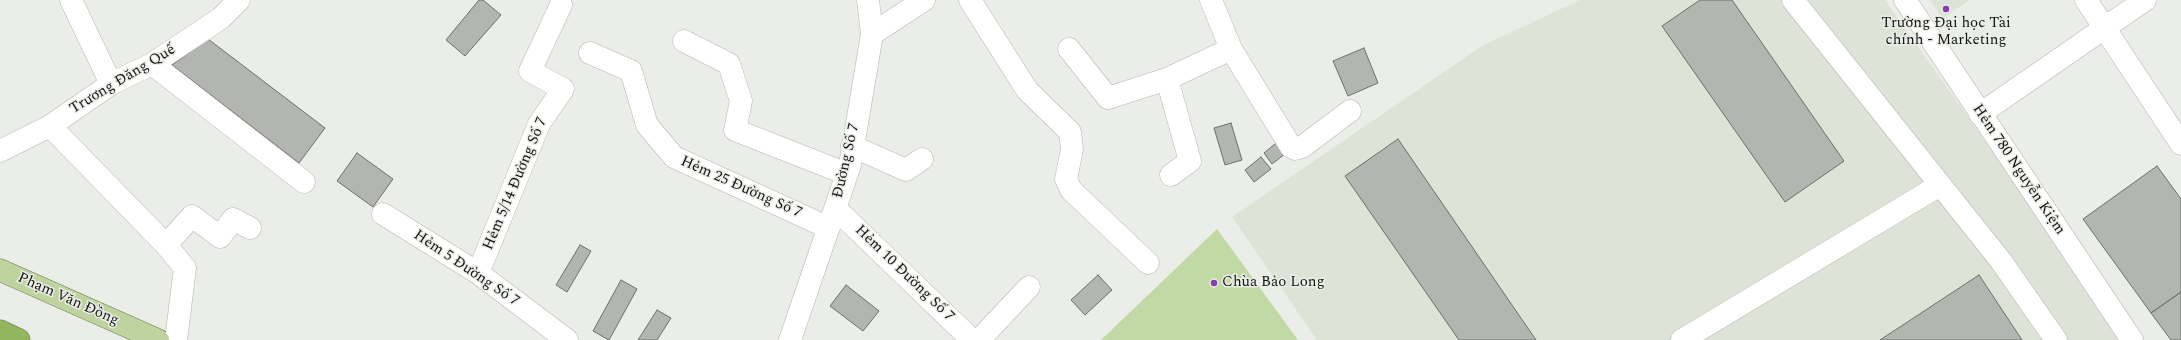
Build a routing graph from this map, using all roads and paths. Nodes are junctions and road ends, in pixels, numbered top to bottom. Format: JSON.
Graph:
{"nodes":[{"id":1,"x":71,"y":0,"type":"edge"},
{"id":2,"x":239,"y":0,"type":"edge"},
{"id":3,"x":868,"y":0,"type":"edge"},
{"id":4,"x":924,"y":0,"type":"edge"},
{"id":5,"x":970,"y":0,"type":"edge"},
{"id":6,"x":1211,"y":0,"type":"edge"},
{"id":7,"x":1793,"y":0,"type":"edge"},
{"id":8,"x":1905,"y":0,"type":"edge"},
{"id":9,"x":2086,"y":0,"type":"edge"},
{"id":10,"x":2145,"y":0,"type":"edge"},
{"id":11,"x":561,"y":5,"type":"dead end"},
{"id":12,"x":2104,"y":28,"type":"junction"},
{"id":13,"x":872,"y":34,"type":"junction"},
{"id":14,"x":684,"y":41,"type":"dead end"},
{"id":15,"x":1069,"y":49,"type":"dead end"},
{"id":16,"x":1231,"y":49,"type":"junction"},
{"id":17,"x":590,"y":53,"type":"dead end"},
{"id":18,"x":152,"y":64,"type":"junction"},
{"id":19,"x":1167,"y":79,"type":"junction"},
{"id":20,"x":111,"y":84,"type":"junction"},
{"id":21,"x":1350,"y":111,"type":"dead end"},
{"id":22,"x":1980,"y":114,"type":"junction"},
{"id":23,"x":50,"y":126,"type":"junction"},
{"id":24,"x":2181,"y":144,"type":"edge"},
{"id":25,"x":852,"y":146,"type":"junction"},
{"id":26,"x":0,"y":151,"type":"edge"},
{"id":27,"x":922,"y":159,"type":"dead end"},
{"id":28,"x":847,"y":174,"type":"junction"},
{"id":29,"x":1171,"y":174,"type":"dead end"},
{"id":30,"x":304,"y":182,"type":"dead end"},
{"id":31,"x":1940,"y":185,"type":"junction"},
{"id":32,"x":384,"y":214,"type":"dead end"},
{"id":33,"x":832,"y":218,"type":"junction"},
{"id":34,"x":250,"y":228,"type":"dead end"},
{"id":35,"x":166,"y":245,"type":"junction"},
{"id":36,"x":1148,"y":262,"type":"dead end"},
{"id":37,"x":0,"y":270,"type":"edge"},
{"id":38,"x":478,"y":273,"type":"junction"},
{"id":39,"x":1029,"y":287,"type":"dead end"},
{"id":40,"x":0,"y":331,"type":"edge"},
{"id":41,"x":992,"y":336,"type":"edge"},
{"id":42,"x":19,"y":340,"type":"edge"},
{"id":43,"x":158,"y":340,"type":"edge"},
{"id":44,"x":176,"y":340,"type":"edge"},
{"id":45,"x":567,"y":340,"type":"edge"},
{"id":46,"x":790,"y":340,"type":"edge"},
{"id":47,"x":972,"y":340,"type":"edge"},
{"id":48,"x":1682,"y":340,"type":"edge"},
{"id":49,"x":2056,"y":340,"type":"edge"},
{"id":50,"x":2132,"y":340,"type":"edge"}],
"edges":[{"from":1,"to":20,"type":"street"},
{"from":2,"to":18,"type":"street","name":"Trương Đăng Quế"},
{"from":3,"to":13,"type":"street","name":"Đường Số 7"},
{"from":4,"to":13,"type":"street"},
{"from":5,"to":36,"type":"street"},
{"from":6,"to":16,"type":"street"},
{"from":7,"to":31,"type":"street"},
{"from":8,"to":22,"type":"street","name":"Hẻm 780 Nguyễn Kiệm"},
{"from":9,"to":12,"type":"street"},
{"from":10,"to":12,"type":"street"},
{"from":11,"to":38,"type":"street","name":"Hẻm 5/14 Đường Số 7"},
{"from":12,"to":22,"type":"street"},
{"from":12,"to":24,"type":"street"},
{"from":13,"to":25,"type":"street","name":"Đường Số 7"},
{"from":14,"to":28,"type":"street"},
{"from":15,"to":19,"type":"street"},
{"from":16,"to":19,"type":"street"},
{"from":16,"to":21,"type":"street"},
{"from":17,"to":33,"type":"street","name":"Hẻm 25 Đường Số 7"},
{"from":18,"to":20,"type":"street","name":"Trương Đăng Quế"},
{"from":18,"to":30,"type":"street"},
{"from":19,"to":29,"type":"street"},
{"from":20,"to":23,"type":"street","name":"Trương Đăng Quế"},
{"from":22,"to":50,"type":"street","name":"Hẻm 780 Nguyễn Kiệm"},
{"from":23,"to":26,"type":"street","name":"Trương Đăng Quế"},
{"from":23,"to":35,"type":"street"},
{"from":25,"to":27,"type":"street"},
{"from":25,"to":28,"type":"street","name":"Đường Số 7"},
{"from":28,"to":33,"type":"street","name":"Đường Số 7"},
{"from":31,"to":48,"type":"street"},
{"from":31,"to":49,"type":"street"},
{"from":32,"to":38,"type":"street","name":"Hẻm 5 Đường Số 7"},
{"from":33,"to":46,"type":"street","name":"Đường Số 7"},
{"from":33,"to":47,"type":"street","name":"Hẻm 10 Đường Số 7"},
{"from":34,"to":35,"type":"street"},
{"from":35,"to":44,"type":"street"},
{"from":37,"to":43,"type":"main road","name":"Phạm Văn Đồng"},
{"from":38,"to":45,"type":"street","name":"Hẻm 5 Đường Số 7"},
{"from":39,"to":41,"type":"street"},
{"from":40,"to":42,"type":"highway"}]}
